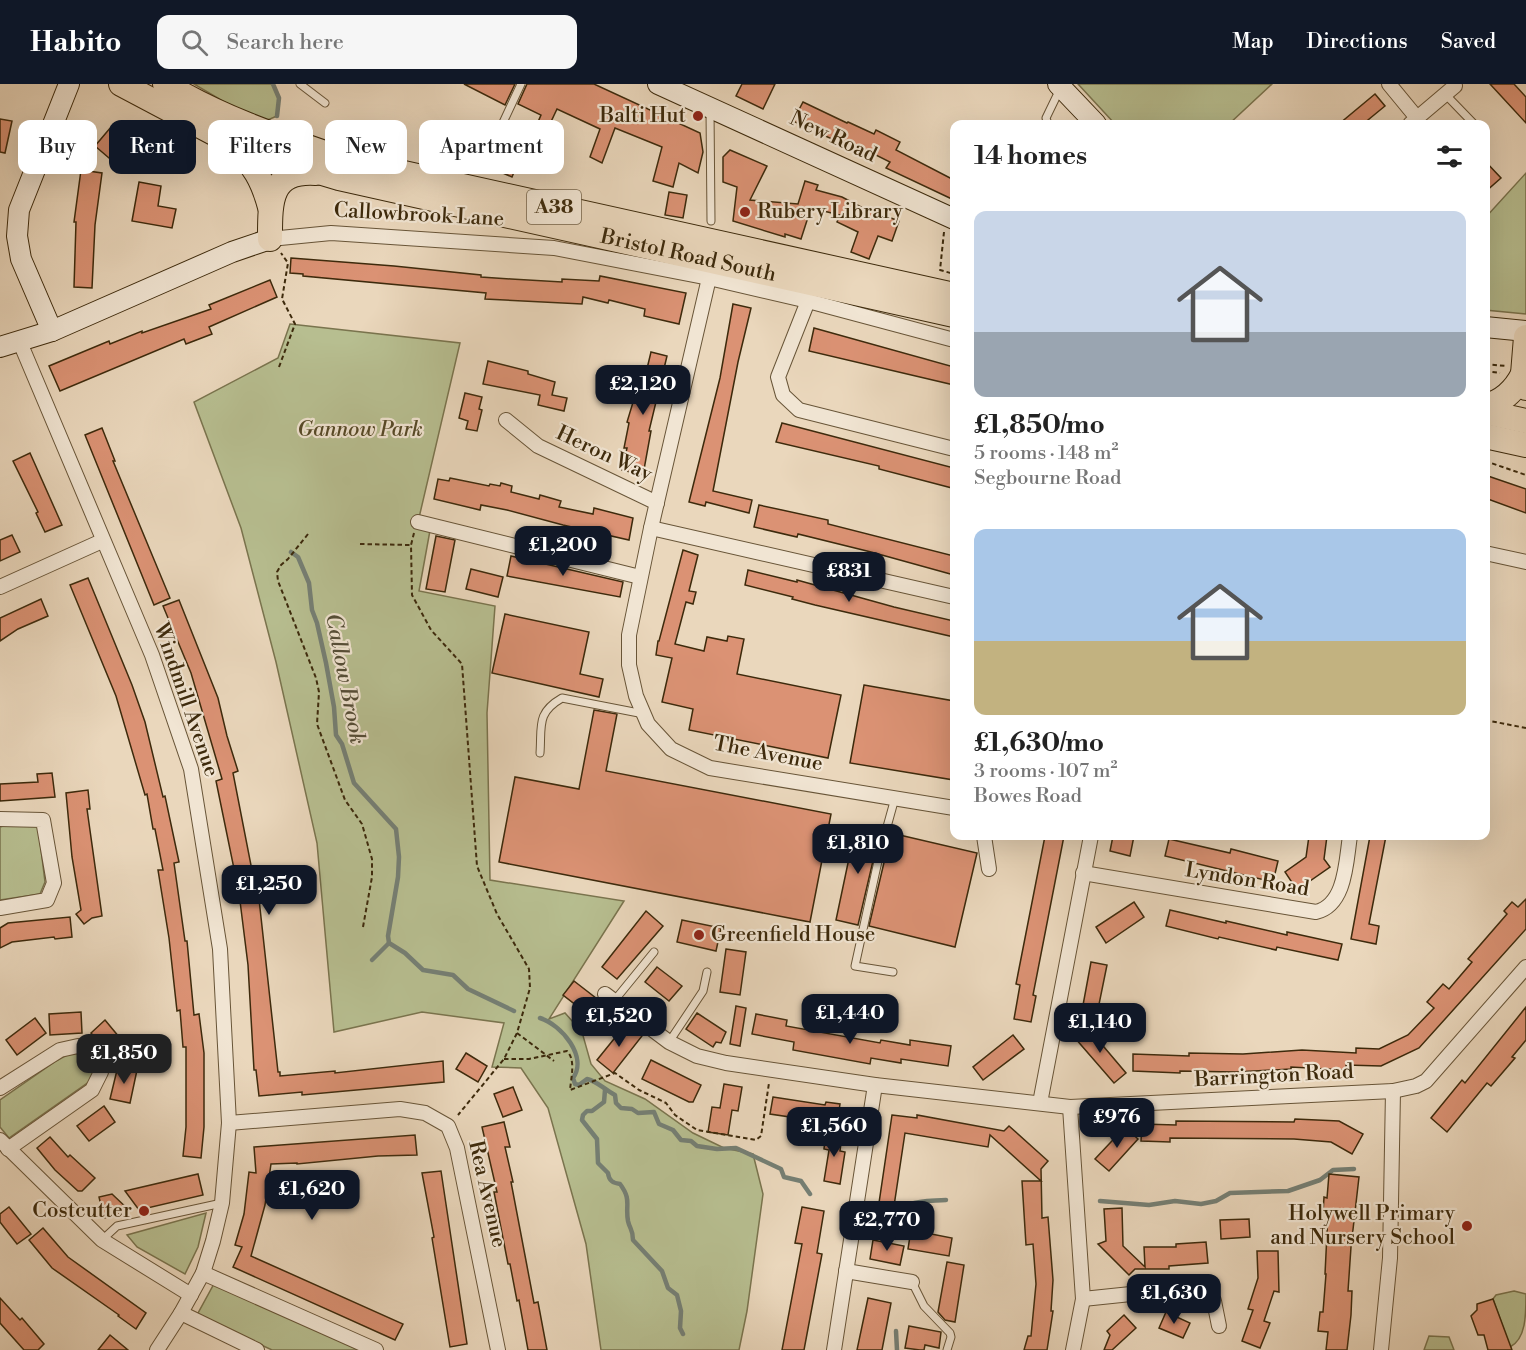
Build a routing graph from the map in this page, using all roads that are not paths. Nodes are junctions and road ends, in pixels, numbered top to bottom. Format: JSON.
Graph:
{"nodes":[{"id":1,"x":69,"y":84,"type":"edge"},
{"id":2,"x":121,"y":84,"type":"edge"},
{"id":3,"x":165,"y":84,"type":"edge"},
{"id":4,"x":300,"y":84,"type":"edge"},
{"id":5,"x":521,"y":84,"type":"edge"},
{"id":6,"x":658,"y":84,"type":"edge"},
{"id":7,"x":1389,"y":84,"type":"edge"},
{"id":8,"x":1060,"y":85,"type":"edge"},
{"id":9,"x":1450,"y":90,"type":"edge"},
{"id":10,"x":325,"y":103,"type":"dead end"},
{"id":11,"x":710,"y":107,"type":"junction"},
{"id":12,"x":504,"y":120,"type":"edge"},
{"id":13,"x":1047,"y":120,"type":"edge"},
{"id":14,"x":1092,"y":120,"type":"edge"},
{"id":15,"x":1412,"y":120,"type":"edge"},
{"id":16,"x":1414,"y":120,"type":"edge"},
{"id":17,"x":1471,"y":120,"type":"edge"},
{"id":18,"x":208,"y":130,"type":"edge"},
{"id":19,"x":313,"y":170,"type":"edge"},
{"id":20,"x":258,"y":174,"type":"edge"},
{"id":21,"x":339,"y":178,"type":"junction"},
{"id":22,"x":270,"y":207,"type":"junction"},
{"id":23,"x":950,"y":217,"type":"edge"},
{"id":24,"x":711,"y":221,"type":"dead end"},
{"id":25,"x":270,"y":239,"type":"junction"},
{"id":26,"x":709,"y":278,"type":"junction"},
{"id":27,"x":950,"y":294,"type":"edge"},
{"id":28,"x":808,"y":301,"type":"junction"},
{"id":29,"x":950,"y":314,"type":"edge"},
{"id":30,"x":1490,"y":327,"type":"edge"},
{"id":31,"x":52,"y":331,"type":"junction"},
{"id":32,"x":1526,"y":331,"type":"edge"},
{"id":33,"x":1526,"y":337,"type":"edge"},
{"id":34,"x":950,"y":339,"type":"edge"},
{"id":35,"x":9,"y":344,"type":"edge"},
{"id":36,"x":1518,"y":379,"type":"edge"},
{"id":37,"x":1490,"y":404,"type":"edge"},
{"id":38,"x":1490,"y":413,"type":"edge"},
{"id":39,"x":506,"y":420,"type":"dead end"},
{"id":40,"x":1526,"y":421,"type":"edge"},
{"id":41,"x":1490,"y":437,"type":"edge"},
{"id":42,"x":1526,"y":445,"type":"edge"},
{"id":43,"x":950,"y":448,"type":"edge"},
{"id":44,"x":657,"y":503,"type":"junction"},
{"id":45,"x":418,"y":522,"type":"road end"},
{"id":46,"x":651,"y":528,"type":"junction"},
{"id":47,"x":102,"y":541,"type":"junction"},
{"id":48,"x":1490,"y":554,"type":"edge"},
{"id":49,"x":1526,"y":562,"type":"edge"},
{"id":50,"x":640,"y":577,"type":"junction"},
{"id":51,"x":0,"y":587,"type":"edge"},
{"id":52,"x":950,"y":596,"type":"edge"},
{"id":53,"x":644,"y":714,"type":"junction"},
{"id":54,"x":540,"y":753,"type":"dead end"},
{"id":55,"x":895,"y":798,"type":"junction"},
{"id":56,"x":950,"y":807,"type":"edge"},
{"id":57,"x":0,"y":819,"type":"edge"},
{"id":58,"x":985,"y":840,"type":"edge"},
{"id":59,"x":1090,"y":840,"type":"edge"},
{"id":60,"x":1349,"y":840,"type":"edge"},
{"id":61,"x":989,"y":869,"type":"dead end"},
{"id":62,"x":1083,"y":873,"type":"junction"},
{"id":63,"x":0,"y":908,"type":"edge"},
{"id":64,"x":654,"y":952,"type":"dead end"},
{"id":65,"x":1526,"y":967,"type":"edge"},
{"id":66,"x":707,"y":972,"type":"dead end"},
{"id":67,"x":893,"y":972,"type":"dead end"},
{"id":68,"x":610,"y":998,"type":"joint"},
{"id":69,"x":669,"y":1042,"type":"junction"},
{"id":70,"x":875,"y":1085,"type":"junction"},
{"id":71,"x":0,"y":1088,"type":"edge"},
{"id":72,"x":1393,"y":1091,"type":"junction"},
{"id":73,"x":1040,"y":1103,"type":"junction"},
{"id":74,"x":1070,"y":1107,"type":"junction"},
{"id":75,"x":229,"y":1123,"type":"junction"},
{"id":76,"x":4,"y":1145,"type":"edge"},
{"id":77,"x":222,"y":1203,"type":"junction"},
{"id":78,"x":102,"y":1240,"type":"junction"},
{"id":79,"x":846,"y":1271,"type":"junction"},
{"id":80,"x":203,"y":1273,"type":"junction"},
{"id":81,"x":912,"y":1282,"type":"joint"},
{"id":82,"x":191,"y":1295,"type":"junction"},
{"id":83,"x":1083,"y":1299,"type":"junction"},
{"id":84,"x":181,"y":1313,"type":"junction"},
{"id":85,"x":1219,"y":1326,"type":"dead end"},
{"id":86,"x":157,"y":1350,"type":"edge"},
{"id":87,"x":257,"y":1350,"type":"edge"},
{"id":88,"x":376,"y":1350,"type":"edge"},
{"id":89,"x":498,"y":1350,"type":"edge"},
{"id":90,"x":834,"y":1350,"type":"edge"},
{"id":91,"x":947,"y":1350,"type":"edge"},
{"id":92,"x":1073,"y":1350,"type":"edge"},
{"id":93,"x":1381,"y":1350,"type":"edge"}],
"edges":[{"from":1,"to":31,"type":"street"},
{"from":2,"to":18,"type":"highway","name":"Bristol Road South","number":"A38"},
{"from":3,"to":27,"type":"highway","name":"Bristol Road South","number":"A38"},
{"from":4,"to":10,"type":"lane"},
{"from":5,"to":12,"type":"lane"},
{"from":6,"to":11,"type":"street","name":"New Road"},
{"from":7,"to":15,"type":"street"},
{"from":8,"to":13,"type":"lane"},
{"from":8,"to":14,"type":"street"},
{"from":9,"to":16,"type":"street"},
{"from":9,"to":17,"type":"lane"},
{"from":11,"to":23,"type":"street","name":"New Road"},
{"from":11,"to":24,"type":"lane"},
{"from":19,"to":21,"type":"highway","name":"Bristol Road South","number":"A38"},
{"from":20,"to":22,"type":"highway"},
{"from":21,"to":22,"type":"highway"},
{"from":21,"to":29,"type":"highway","name":"Bristol Road South","number":"A38"},
{"from":22,"to":25,"type":"highway"},
{"from":25,"to":26,"type":"street","name":"Callowbrook Lane"},
{"from":25,"to":31,"type":"street","name":"Callowbrook Lane"},
{"from":26,"to":28,"type":"street","name":"Callowbrook Lane"},
{"from":26,"to":44,"type":"street","name":"The Avenue"},
{"from":28,"to":34,"type":"street","name":"Callowbrook Lane"},
{"from":28,"to":43,"type":"street"},
{"from":30,"to":32,"type":"street"},
{"from":31,"to":35,"type":"street","name":"Callowbrook Lane"},
{"from":33,"to":36,"type":"highway"},
{"from":35,"to":47,"type":"street","name":"Windmill Avenue"},
{"from":36,"to":37,"type":"highway"},
{"from":38,"to":40,"type":"highway"},
{"from":39,"to":44,"type":"street","name":"Heron Way"},
{"from":41,"to":42,"type":"highway"},
{"from":44,"to":46,"type":"street","name":"The Avenue"},
{"from":45,"to":50,"type":"street"},
{"from":46,"to":50,"type":"street","name":"The Avenue"},
{"from":46,"to":52,"type":"street"},
{"from":47,"to":51,"type":"street"},
{"from":47,"to":75,"type":"street","name":"Windmill Avenue"},
{"from":48,"to":49,"type":"street"},
{"from":50,"to":53,"type":"street","name":"The Avenue"},
{"from":53,"to":54,"type":"lane"},
{"from":53,"to":55,"type":"street","name":"The Avenue"},
{"from":55,"to":56,"type":"street","name":"The Avenue"},
{"from":55,"to":67,"type":"lane"},
{"from":57,"to":63,"type":"street"},
{"from":58,"to":61,"type":"street"},
{"from":59,"to":62,"type":"street"},
{"from":60,"to":62,"type":"street","name":"Lyndon Road"},
{"from":62,"to":73,"type":"street"},
{"from":64,"to":68,"type":"lane"},
{"from":65,"to":72,"type":"street","name":"Barrington Road"},
{"from":66,"to":69,"type":"lane"},
{"from":68,"to":69,"type":"street","name":"Barrington Road"},
{"from":69,"to":70,"type":"street","name":"Barrington Road"},
{"from":70,"to":73,"type":"street","name":"Barrington Road"},
{"from":70,"to":79,"type":"street"},
{"from":71,"to":76,"type":"street"},
{"from":72,"to":74,"type":"street","name":"Barrington Road"},
{"from":72,"to":93,"type":"street"},
{"from":73,"to":74,"type":"street","name":"Barrington Road"},
{"from":74,"to":83,"type":"street"},
{"from":75,"to":77,"type":"street","name":"Windmill Avenue"},
{"from":75,"to":89,"type":"street","name":"Rea Avenue"},
{"from":76,"to":78,"type":"street"},
{"from":77,"to":78,"type":"lane"},
{"from":77,"to":80,"type":"street","name":"Windmill Avenue"},
{"from":78,"to":82,"type":"street"},
{"from":79,"to":81,"type":"street"},
{"from":79,"to":90,"type":"street"},
{"from":80,"to":82,"type":"street","name":"Windmill Avenue"},
{"from":80,"to":88,"type":"street"},
{"from":81,"to":91,"type":"lane"},
{"from":82,"to":84,"type":"street","name":"Windmill Avenue"},
{"from":83,"to":85,"type":"street"},
{"from":83,"to":92,"type":"street"},
{"from":84,"to":86,"type":"street","name":"Windmill Avenue"},
{"from":84,"to":87,"type":"street"}]}
